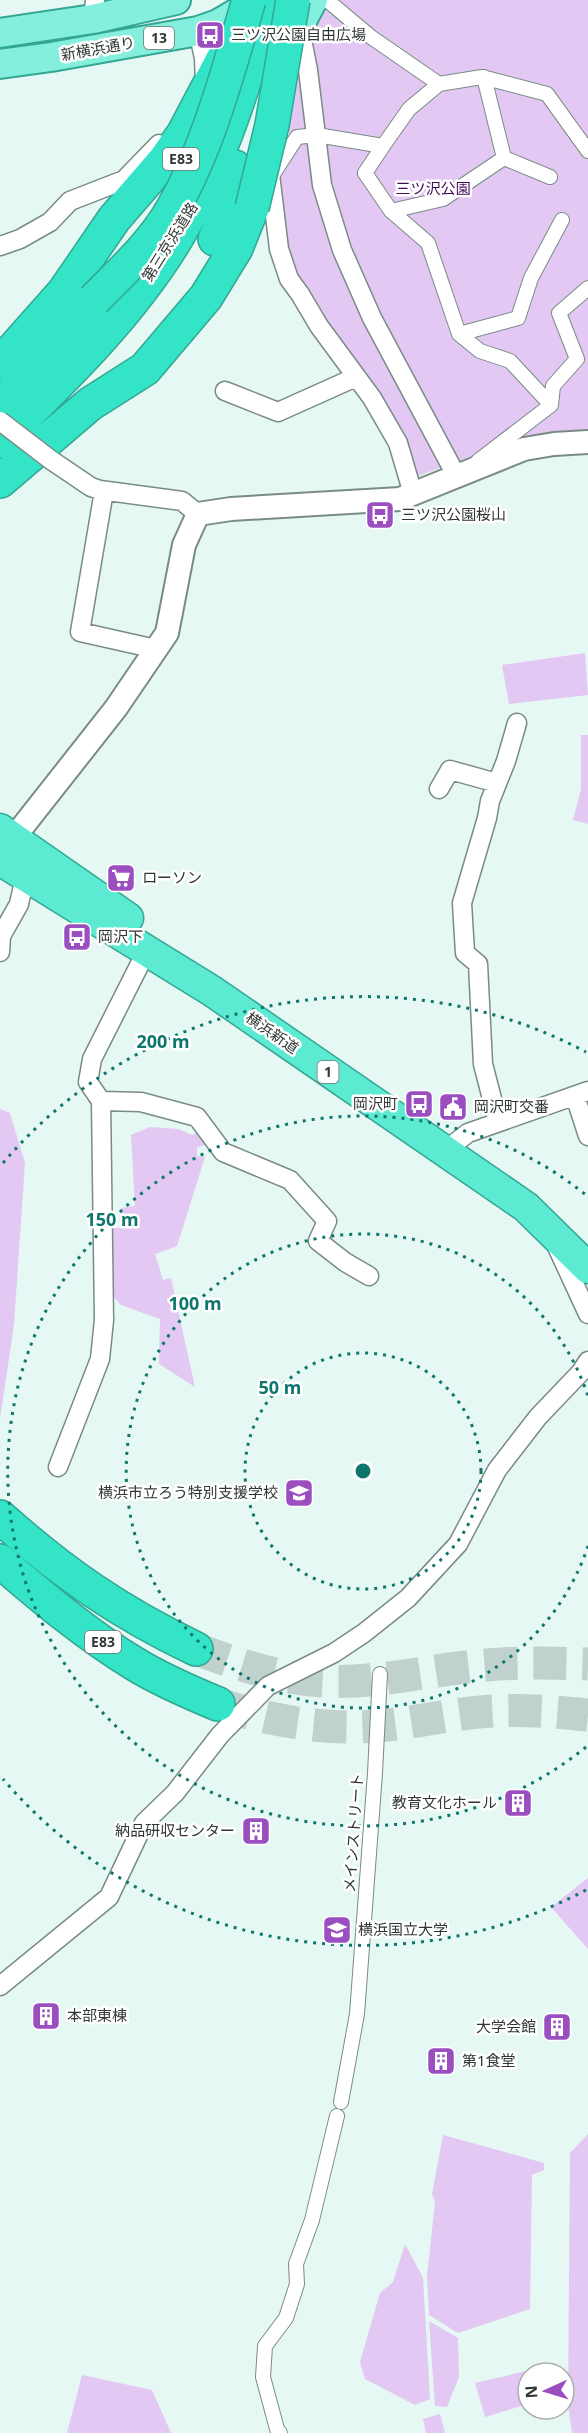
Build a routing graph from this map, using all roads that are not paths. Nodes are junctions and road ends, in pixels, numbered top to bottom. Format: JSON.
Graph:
{"nodes":[{"id":1,"x":176,"y":0,"type":"edge"},
{"id":2,"x":251,"y":1,"type":"edge"},
{"id":3,"x":305,"y":5,"type":"edge"},
{"id":4,"x":94,"y":9,"type":"edge"},
{"id":5,"x":198,"y":31,"type":"junction"},
{"id":6,"x":0,"y":33,"type":"edge"},
{"id":7,"x":51,"y":57,"type":"junction"},
{"id":8,"x":0,"y":64,"type":"edge"},
{"id":9,"x":0,"y":70,"type":"edge"},
{"id":10,"x":484,"y":77,"type":"junction"},
{"id":11,"x":439,"y":84,"type":"junction"},
{"id":12,"x":205,"y":93,"type":"junction"},
{"id":13,"x":317,"y":135,"type":"junction"},
{"id":14,"x":383,"y":146,"type":"junction"},
{"id":15,"x":588,"y":151,"type":"edge"},
{"id":16,"x":504,"y":158,"type":"junction"},
{"id":17,"x":235,"y":167,"type":"junction"},
{"id":18,"x":550,"y":177,"type":"dead end"},
{"id":19,"x":270,"y":179,"type":"junction"},
{"id":20,"x":391,"y":210,"type":"junction"},
{"id":21,"x":562,"y":220,"type":"dead end"},
{"id":22,"x":0,"y":246,"type":"edge"},
{"id":23,"x":588,"y":288,"type":"edge"},
{"id":24,"x":459,"y":334,"type":"junction"},
{"id":25,"x":0,"y":364,"type":"edge"},
{"id":26,"x":356,"y":377,"type":"junction"},
{"id":27,"x":225,"y":391,"type":"dead end"},
{"id":28,"x":90,"y":404,"type":"junction"},
{"id":29,"x":551,"y":405,"type":"junction"},
{"id":30,"x":0,"y":407,"type":"edge"},
{"id":31,"x":0,"y":422,"type":"edge"},
{"id":32,"x":0,"y":442,"type":"edge"},
{"id":33,"x":588,"y":442,"type":"edge"},
{"id":34,"x":457,"y":477,"type":"junction"},
{"id":35,"x":0,"y":481,"type":"edge"},
{"id":36,"x":104,"y":491,"type":"junction"},
{"id":37,"x":413,"y":494,"type":"junction"},
{"id":38,"x":198,"y":514,"type":"junction"},
{"id":39,"x":156,"y":649,"type":"junction"},
{"id":40,"x":517,"y":723,"type":"dead end"},
{"id":41,"x":497,"y":783,"type":"junction"},
{"id":42,"x":439,"y":789,"type":"dead end"},
{"id":43,"x":3,"y":846,"type":"edge"},
{"id":44,"x":26,"y":877,"type":"junction"},
{"id":45,"x":147,"y":950,"type":"junction"},
{"id":46,"x":0,"y":952,"type":"edge"},
{"id":47,"x":581,"y":1094,"type":"edge"},
{"id":48,"x":101,"y":1101,"type":"junction"},
{"id":49,"x":498,"y":1122,"type":"junction"},
{"id":50,"x":588,"y":1136,"type":"edge"},
{"id":51,"x":450,"y":1148,"type":"junction"},
{"id":52,"x":588,"y":1239,"type":"edge"},
{"id":53,"x":576,"y":1264,"type":"edge"},
{"id":54,"x":369,"y":1276,"type":"dead end"},
{"id":55,"x":588,"y":1290,"type":"edge"},
{"id":56,"x":588,"y":1314,"type":"edge"},
{"id":57,"x":586,"y":1368,"type":"edge"},
{"id":58,"x":58,"y":1467,"type":"dead end"},
{"id":59,"x":0,"y":1517,"type":"edge"},
{"id":60,"x":0,"y":1561,"type":"edge"},
{"id":61,"x":0,"y":1567,"type":"edge"},
{"id":62,"x":35,"y":1591,"type":"junction"},
{"id":63,"x":196,"y":1649,"type":"tunnel mouth"},
{"id":64,"x":380,"y":1674,"type":"dead end"},
{"id":65,"x":218,"y":1704,"type":"tunnel mouth"},
{"id":66,"x":0,"y":1986,"type":"edge"},
{"id":67,"x":341,"y":2102,"type":"dead end"},
{"id":68,"x":338,"y":2116,"type":"dead end"},
{"id":69,"x":280,"y":2433,"type":"edge"}],
"edges":[{"from":1,"to":4,"type":"main road","name":"新横浜通り","number":"13"},
{"from":2,"to":5,"type":"main road","name":"新横浜通り","number":"13"},
{"from":2,"to":12,"type":"highway"},
{"from":2,"to":30,"type":"highway","bridge":true},
{"from":2,"to":32,"type":"highway","name":"第三京浜道路","number":"E83"},
{"from":3,"to":11,"type":"street"},
{"from":3,"to":13,"type":"street"},
{"from":3,"to":17,"type":"highway"},
{"from":3,"to":19,"type":"street"},
{"from":3,"to":28,"type":"highway","bridge":true},
{"from":4,"to":6,"type":"main road","name":"新横浜通り","number":"13"},
{"from":5,"to":7,"type":"main road","name":"新横浜通り","number":"13"},
{"from":5,"to":12,"type":"street"},
{"from":7,"to":8,"type":"main road","name":"新横浜通り","number":"13"},
{"from":7,"to":9,"type":"main road"},
{"from":10,"to":11,"type":"street"},
{"from":10,"to":15,"type":"street"},
{"from":10,"to":16,"type":"street"},
{"from":11,"to":14,"type":"street"},
{"from":12,"to":22,"type":"street"},
{"from":12,"to":25,"type":"highway"},
{"from":13,"to":14,"type":"street"},
{"from":13,"to":19,"type":"street"},
{"from":13,"to":34,"type":"street"},
{"from":14,"to":20,"type":"street"},
{"from":16,"to":18,"type":"street"},
{"from":16,"to":20,"type":"street"},
{"from":17,"to":28,"type":"highway"},
{"from":17,"to":32,"type":"highway"},
{"from":19,"to":26,"type":"street"},
{"from":20,"to":24,"type":"street"},
{"from":21,"to":24,"type":"street"},
{"from":23,"to":29,"type":"street"},
{"from":24,"to":29,"type":"street"},
{"from":26,"to":27,"type":"street"},
{"from":26,"to":37,"type":"street"},
{"from":28,"to":35,"type":"highway"},
{"from":29,"to":34,"type":"street"},
{"from":31,"to":36,"type":"street","bridge":true},
{"from":33,"to":34,"type":"street"},
{"from":34,"to":37,"type":"street"},
{"from":36,"to":38,"type":"street"},
{"from":36,"to":39,"type":"street"},
{"from":37,"to":38,"type":"street"},
{"from":38,"to":39,"type":"street"},
{"from":39,"to":43,"type":"street"},
{"from":40,"to":41,"type":"street"},
{"from":41,"to":42,"type":"street"},
{"from":41,"to":49,"type":"street"},
{"from":43,"to":44,"type":"highway","name":"横浜新道","number":"1"},
{"from":43,"to":51,"type":"highway","name":"横浜新道","number":"1"},
{"from":44,"to":45,"type":"highway","name":"横浜新道","number":"1"},
{"from":44,"to":46,"type":"street"},
{"from":45,"to":48,"type":"street"},
{"from":45,"to":51,"type":"highway","name":"横浜新道","number":"1"},
{"from":47,"to":49,"type":"street"},
{"from":47,"to":50,"type":"street"},
{"from":48,"to":54,"type":"street"},
{"from":48,"to":58,"type":"street"},
{"from":49,"to":51,"type":"street"},
{"from":51,"to":52,"type":"highway","name":"横浜新道","number":"1"},
{"from":51,"to":53,"type":"highway","name":"横浜新道","number":"1"},
{"from":53,"to":55,"type":"street"},
{"from":53,"to":56,"type":"street"},
{"from":57,"to":66,"type":"street"},
{"from":59,"to":63,"type":"highway","number":"E83"},
{"from":60,"to":62,"type":"highway","number":"E83"},
{"from":61,"to":62,"type":"highway"},
{"from":62,"to":65,"type":"highway","number":"E83"},
{"from":64,"to":67,"type":"street","name":"メインストリート"},
{"from":68,"to":69,"type":"street"}]}
